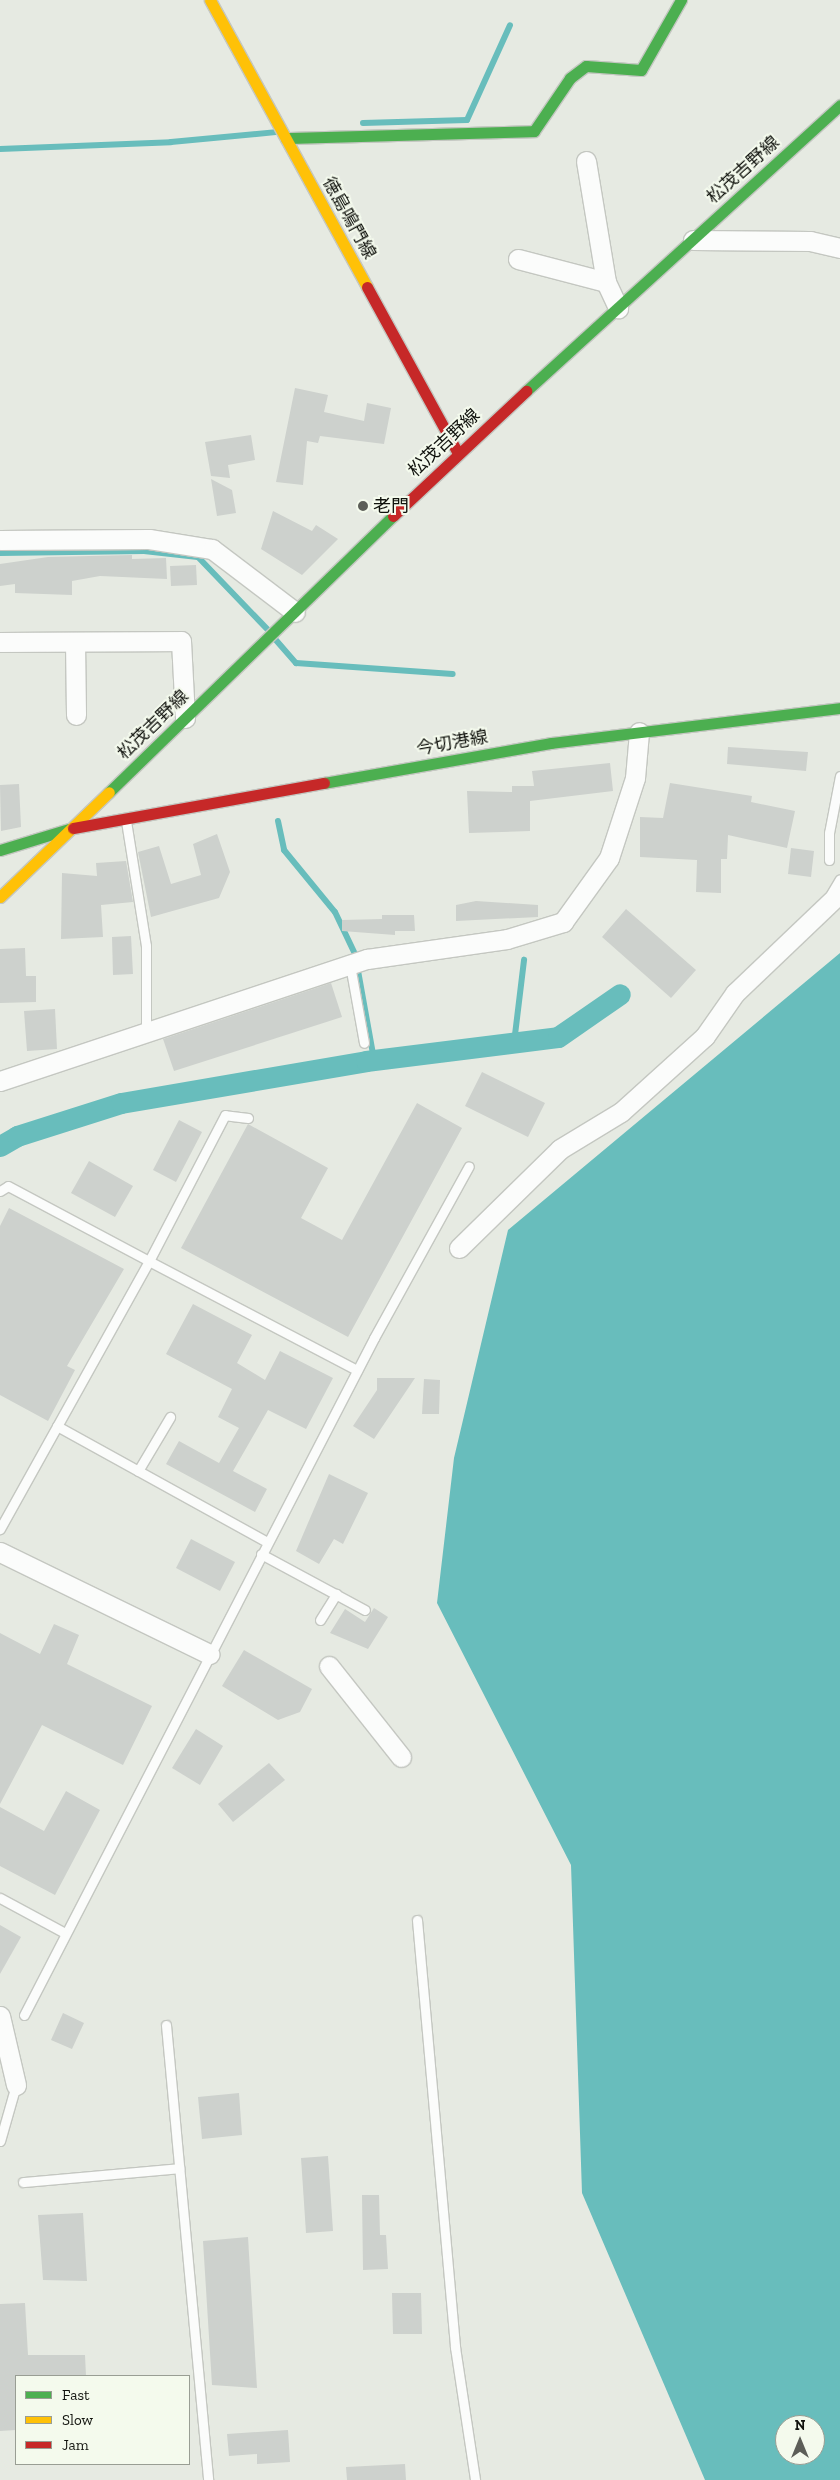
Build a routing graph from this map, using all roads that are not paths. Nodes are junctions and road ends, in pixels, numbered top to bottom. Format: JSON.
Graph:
{"nodes":[{"id":1,"x":210,"y":0,"type":"edge"},
{"id":2,"x":681,"y":0,"type":"edge"},
{"id":3,"x":840,"y":105,"type":"edge"},
{"id":4,"x":286,"y":138,"type":"junction"},
{"id":5,"x":586,"y":161,"type":"dead end"},
{"id":6,"x":693,"y":240,"type":"junction"},
{"id":7,"x":840,"y":248,"type":"edge"},
{"id":8,"x":518,"y":259,"type":"dead end"},
{"id":9,"x":606,"y":282,"type":"junction"},
{"id":10,"x":618,"y":308,"type":"junction"},
{"id":11,"x":458,"y":453,"type":"junction"},
{"id":12,"x":0,"y":540,"type":"edge"},
{"id":13,"x":295,"y":612,"type":"junction"},
{"id":14,"x":0,"y":642,"type":"edge"},
{"id":15,"x":75,"y":642,"type":"junction"},
{"id":16,"x":840,"y":708,"type":"edge"},
{"id":17,"x":76,"y":715,"type":"dead end"},
{"id":18,"x":186,"y":718,"type":"junction"},
{"id":19,"x":639,"y":732,"type":"junction"},
{"id":20,"x":840,"y":776,"type":"edge"},
{"id":21,"x":125,"y":819,"type":"junction"},
{"id":22,"x":73,"y":828,"type":"junction"},
{"id":23,"x":0,"y":850,"type":"edge"},
{"id":24,"x":829,"y":860,"type":"dead end"},
{"id":25,"x":840,"y":879,"type":"edge"},
{"id":26,"x":840,"y":893,"type":"edge"},
{"id":27,"x":0,"y":897,"type":"edge"},
{"id":28,"x":818,"y":914,"type":"junction"},
{"id":29,"x":350,"y":965,"type":"junction"},
{"id":30,"x":146,"y":1032,"type":"junction"},
{"id":31,"x":364,"y":1043,"type":"dead end"},
{"id":32,"x":0,"y":1081,"type":"edge"},
{"id":33,"x":248,"y":1118,"type":"dead end"},
{"id":34,"x":468,"y":1166,"type":"dead end"},
{"id":35,"x":0,"y":1191,"type":"edge"},
{"id":36,"x":459,"y":1248,"type":"dead end"},
{"id":37,"x":149,"y":1261,"type":"junction"},
{"id":38,"x":358,"y":1370,"type":"junction"},
{"id":39,"x":170,"y":1417,"type":"dead end"},
{"id":40,"x":58,"y":1426,"type":"junction"},
{"id":41,"x":138,"y":1471,"type":"junction"},
{"id":42,"x":0,"y":1529,"type":"edge"},
{"id":43,"x":267,"y":1542,"type":"junction"},
{"id":44,"x":0,"y":1552,"type":"edge"},
{"id":45,"x":261,"y":1554,"type":"junction"},
{"id":46,"x":336,"y":1594,"type":"junction"},
{"id":47,"x":365,"y":1610,"type":"dead end"},
{"id":48,"x":320,"y":1620,"type":"dead end"},
{"id":49,"x":209,"y":1654,"type":"junction"},
{"id":50,"x":329,"y":1666,"type":"dead end"},
{"id":51,"x":401,"y":1757,"type":"dead end"},
{"id":52,"x":0,"y":1898,"type":"edge"},
{"id":53,"x":417,"y":1920,"type":"dead end"},
{"id":54,"x":65,"y":1933,"type":"junction"},
{"id":55,"x":24,"y":2015,"type":"dead end"},
{"id":56,"x":0,"y":2016,"type":"edge"},
{"id":57,"x":166,"y":2024,"type":"dead end"},
{"id":58,"x":16,"y":2085,"type":"joint"},
{"id":59,"x":0,"y":2142,"type":"edge"},
{"id":60,"x":179,"y":2168,"type":"junction"},
{"id":61,"x":22,"y":2182,"type":"dead end"},
{"id":62,"x":208,"y":2480,"type":"edge"},
{"id":63,"x":475,"y":2480,"type":"edge"}],
"edges":[{"from":1,"to":4,"type":"main road","name":"徳島鳴門線"},
{"from":2,"to":4,"type":"main road"},
{"from":3,"to":6,"type":"main road","name":"松茂吉野線"},
{"from":4,"to":11,"type":"main road","name":"徳島鳴門線"},
{"from":5,"to":9,"type":"street"},
{"from":6,"to":7,"type":"street"},
{"from":6,"to":10,"type":"main road","name":"松茂吉野線"},
{"from":8,"to":9,"type":"street"},
{"from":9,"to":10,"type":"street"},
{"from":10,"to":11,"type":"main road","name":"松茂吉野線"},
{"from":11,"to":13,"type":"main road","name":"松茂吉野線"},
{"from":12,"to":13,"type":"street"},
{"from":13,"to":18,"type":"main road","name":"松茂吉野線"},
{"from":14,"to":15,"type":"street"},
{"from":15,"to":17,"type":"street"},
{"from":15,"to":18,"type":"street"},
{"from":16,"to":19,"type":"main road","name":"今切港線"},
{"from":18,"to":22,"type":"main road","name":"松茂吉野線"},
{"from":19,"to":21,"type":"main road","name":"今切港線"},
{"from":19,"to":29,"type":"street"},
{"from":20,"to":24,"type":"lane"},
{"from":21,"to":22,"type":"main road","name":"今切港線"},
{"from":21,"to":30,"type":"lane"},
{"from":22,"to":23,"type":"main road","name":"松茂吉野線"},
{"from":22,"to":27,"type":"main road"},
{"from":25,"to":28,"type":"lane"},
{"from":26,"to":28,"type":"street"},
{"from":28,"to":36,"type":"street"},
{"from":29,"to":30,"type":"street"},
{"from":29,"to":31,"type":"lane"},
{"from":30,"to":32,"type":"street"},
{"from":33,"to":37,"type":"lane"},
{"from":34,"to":38,"type":"lane"},
{"from":35,"to":37,"type":"lane"},
{"from":37,"to":38,"type":"lane"},
{"from":37,"to":40,"type":"lane"},
{"from":38,"to":43,"type":"lane"},
{"from":39,"to":41,"type":"lane"},
{"from":40,"to":41,"type":"lane"},
{"from":40,"to":42,"type":"lane"},
{"from":41,"to":43,"type":"lane"},
{"from":43,"to":45,"type":"lane"},
{"from":44,"to":49,"type":"street"},
{"from":45,"to":46,"type":"lane"},
{"from":45,"to":49,"type":"lane"},
{"from":46,"to":47,"type":"lane"},
{"from":46,"to":48,"type":"lane"},
{"from":49,"to":54,"type":"lane"},
{"from":50,"to":51,"type":"street"},
{"from":52,"to":54,"type":"lane"},
{"from":53,"to":63,"type":"lane"},
{"from":54,"to":55,"type":"lane"},
{"from":56,"to":58,"type":"street"},
{"from":57,"to":60,"type":"lane"},
{"from":58,"to":59,"type":"lane"},
{"from":60,"to":61,"type":"lane"},
{"from":60,"to":62,"type":"lane"}]}
